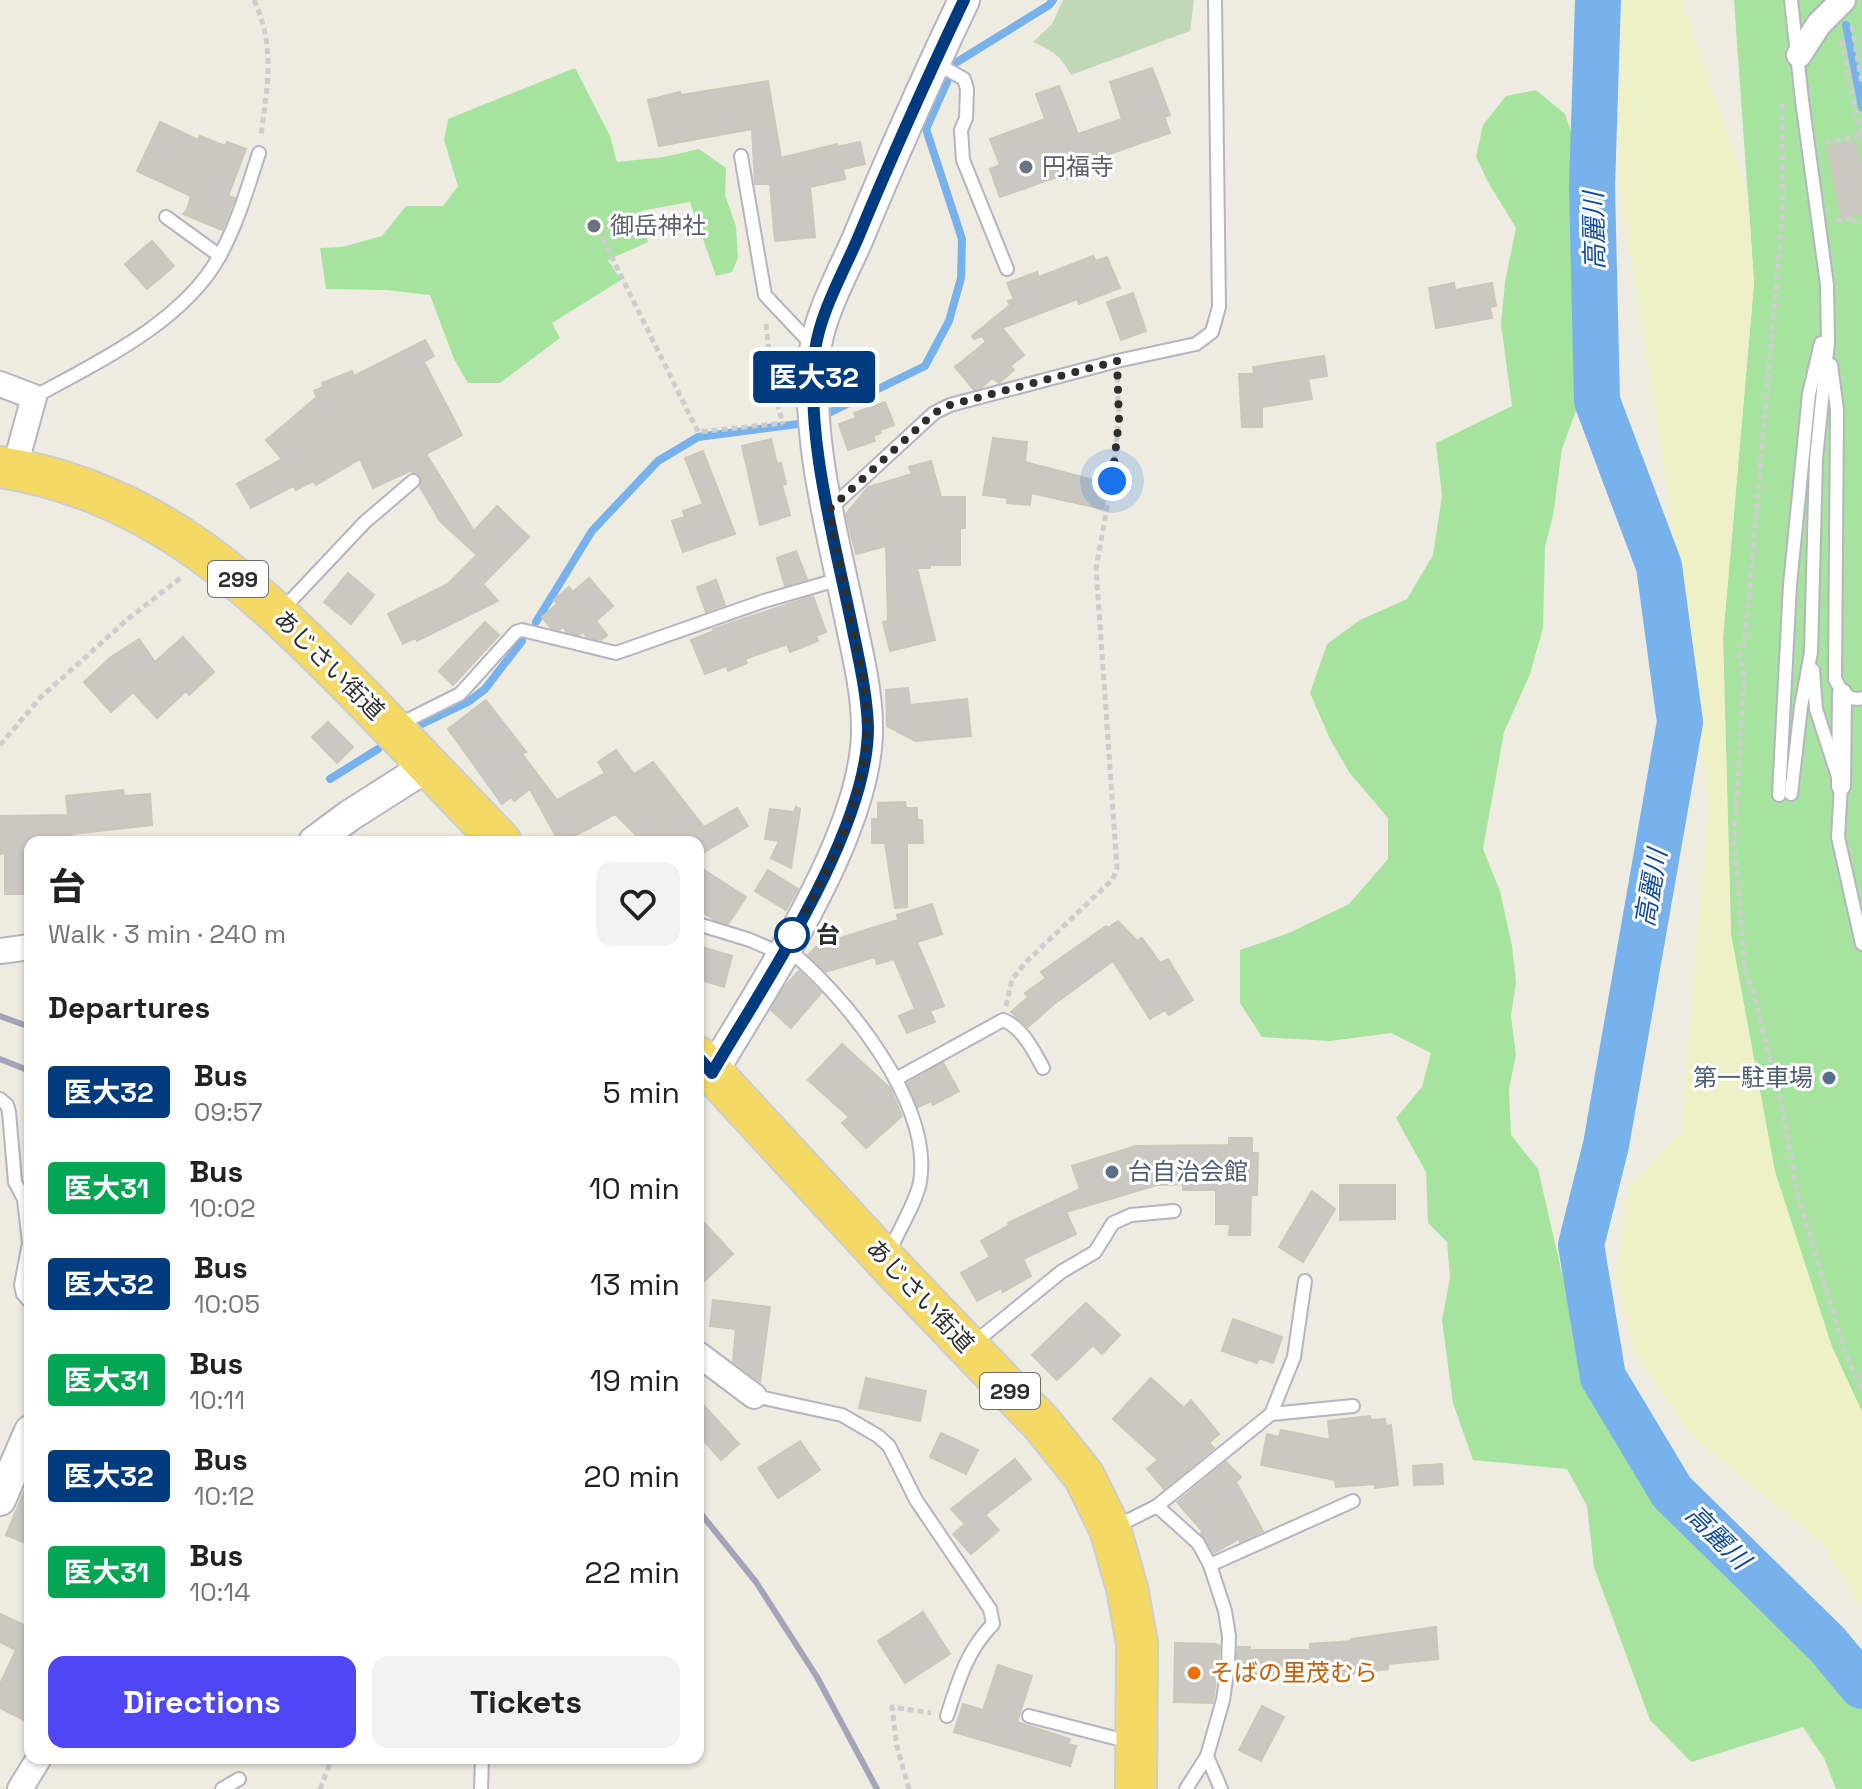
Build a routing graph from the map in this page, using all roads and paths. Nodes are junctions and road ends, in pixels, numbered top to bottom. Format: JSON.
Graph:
{"nodes":[{"id":1,"x":254,"y":0,"type":"edge"},
{"id":2,"x":964,"y":0,"type":"edge"},
{"id":3,"x":1215,"y":0,"type":"edge"},
{"id":4,"x":1791,"y":0,"type":"edge"},
{"id":5,"x":1843,"y":0,"type":"edge"},
{"id":6,"x":1851,"y":24,"type":"dead end"},
{"id":7,"x":1842,"y":40,"type":"dead end"},
{"id":8,"x":1799,"y":55,"type":"junction"},
{"id":9,"x":934,"y":62,"type":"junction"},
{"id":10,"x":1862,"y":84,"type":"edge"},
{"id":11,"x":1859,"y":111,"type":"edge"},
{"id":12,"x":1860,"y":135,"type":"edge"},
{"id":13,"x":1862,"y":143,"type":"edge"},
{"id":14,"x":1808,"y":145,"type":"junction"},
{"id":15,"x":259,"y":153,"type":"joint"},
{"id":16,"x":741,"y":156,"type":"dead end"},
{"id":17,"x":166,"y":217,"type":"dead end"},
{"id":18,"x":598,"y":229,"type":"dead end"},
{"id":19,"x":220,"y":256,"type":"junction"},
{"id":20,"x":1007,"y":269,"type":"dead end"},
{"id":21,"x":765,"y":295,"type":"junction"},
{"id":22,"x":1827,"y":317,"type":"junction"},
{"id":23,"x":1828,"y":342,"type":"junction"},
{"id":24,"x":816,"y":349,"type":"junction"},
{"id":25,"x":1117,"y":361,"type":"junction"},
{"id":26,"x":0,"y":384,"type":"edge"},
{"id":27,"x":34,"y":397,"type":"junction"},
{"id":28,"x":7,"y":468,"type":"edge"},
{"id":29,"x":413,"y":481,"type":"dead end"},
{"id":30,"x":829,"y":510,"type":"junction"},
{"id":31,"x":209,"y":556,"type":"junction"},
{"id":32,"x":843,"y":579,"type":"junction"},
{"id":33,"x":279,"y":614,"type":"junction"},
{"id":34,"x":1811,"y":652,"type":"junction"},
{"id":35,"x":1842,"y":693,"type":"junction"},
{"id":36,"x":1862,"y":698,"type":"edge"},
{"id":37,"x":393,"y":728,"type":"junction"},
{"id":38,"x":0,"y":745,"type":"edge"},
{"id":39,"x":429,"y":765,"type":"junction"},
{"id":40,"x":1841,"y":786,"type":"junction"},
{"id":41,"x":322,"y":836,"type":"edge"},
{"id":42,"x":495,"y":836,"type":"edge"},
{"id":43,"x":704,"y":926,"type":"edge"},
{"id":44,"x":1862,"y":944,"type":"edge"},
{"id":45,"x":24,"y":948,"type":"edge"},
{"id":46,"x":784,"y":950,"type":"junction"},
{"id":47,"x":0,"y":951,"type":"edge"},
{"id":48,"x":1003,"y":1020,"type":"junction"},
{"id":49,"x":1043,"y":1068,"type":"dead end"},
{"id":50,"x":704,"y":1072,"type":"edge"},
{"id":51,"x":704,"y":1075,"type":"edge"},
{"id":52,"x":896,"y":1079,"type":"junction"},
{"id":53,"x":0,"y":1099,"type":"edge"},
{"id":54,"x":24,"y":1199,"type":"edge"},
{"id":55,"x":1174,"y":1211,"type":"dead end"},
{"id":56,"x":886,"y":1261,"type":"junction"},
{"id":57,"x":24,"y":1269,"type":"edge"},
{"id":58,"x":1305,"y":1281,"type":"dead end"},
{"id":59,"x":24,"y":1295,"type":"edge"},
{"id":60,"x":968,"y":1348,"type":"junction"},
{"id":61,"x":704,"y":1358,"type":"edge"},
{"id":62,"x":754,"y":1396,"type":"joint"},
{"id":63,"x":1353,"y":1406,"type":"dead end"},
{"id":64,"x":1271,"y":1414,"type":"junction"},
{"id":65,"x":24,"y":1451,"type":"edge"},
{"id":66,"x":0,"y":1500,"type":"edge"},
{"id":67,"x":1353,"y":1501,"type":"dead end"},
{"id":68,"x":1157,"y":1506,"type":"junction"},
{"id":69,"x":1110,"y":1529,"type":"junction"},
{"id":70,"x":1210,"y":1565,"type":"junction"},
{"id":71,"x":947,"y":1716,"type":"joint"},
{"id":72,"x":1029,"y":1716,"type":"dead end"},
{"id":73,"x":1137,"y":1744,"type":"junction"},
{"id":74,"x":1207,"y":1756,"type":"junction"},
{"id":75,"x":35,"y":1764,"type":"edge"},
{"id":76,"x":330,"y":1764,"type":"edge"},
{"id":77,"x":482,"y":1764,"type":"edge"},
{"id":78,"x":239,"y":1779,"type":"dead end"},
{"id":79,"x":20,"y":1789,"type":"edge"},
{"id":80,"x":222,"y":1789,"type":"edge"},
{"id":81,"x":320,"y":1789,"type":"edge"},
{"id":82,"x":481,"y":1789,"type":"edge"},
{"id":83,"x":909,"y":1789,"type":"edge"},
{"id":84,"x":1136,"y":1789,"type":"edge"},
{"id":85,"x":1186,"y":1789,"type":"edge"},
{"id":86,"x":1221,"y":1789,"type":"edge"}],
"edges":[{"from":1,"to":15,"type":"path"},
{"from":2,"to":9,"type":"street"},
{"from":3,"to":25,"type":"lane"},
{"from":4,"to":8,"type":"lane"},
{"from":5,"to":8,"type":"street"},
{"from":6,"to":10,"type":"path"},
{"from":7,"to":11,"type":"path"},
{"from":8,"to":14,"type":"lane"},
{"from":9,"to":20,"type":"lane"},
{"from":9,"to":24,"type":"street"},
{"from":11,"to":12,"type":"path"},
{"from":12,"to":13,"type":"path"},
{"from":12,"to":14,"type":"path"},
{"from":14,"to":22,"type":"lane"},
{"from":15,"to":19,"type":"lane"},
{"from":16,"to":21,"type":"lane"},
{"from":17,"to":19,"type":"lane"},
{"from":18,"to":21,"type":"path"},
{"from":19,"to":27,"type":"lane"},
{"from":21,"to":24,"type":"lane"},
{"from":22,"to":23,"type":"lane"},
{"from":22,"to":34,"type":"lane"},
{"from":23,"to":34,"type":"lane"},
{"from":23,"to":35,"type":"lane"},
{"from":24,"to":30,"type":"street"},
{"from":25,"to":30,"type":"lane"},
{"from":25,"to":48,"type":"path"},
{"from":26,"to":27,"type":"street"},
{"from":27,"to":28,"type":"street"},
{"from":28,"to":31,"type":"highway","name":"あじさい街道","number":"299"},
{"from":29,"to":33,"type":"lane"},
{"from":30,"to":32,"type":"street"},
{"from":31,"to":33,"type":"highway","name":"あじさい街道","number":"299"},
{"from":31,"to":38,"type":"path"},
{"from":32,"to":37,"type":"lane"},
{"from":32,"to":46,"type":"street"},
{"from":33,"to":37,"type":"highway","name":"あじさい街道","number":"299"},
{"from":34,"to":40,"type":"lane"},
{"from":35,"to":36,"type":"lane"},
{"from":35,"to":40,"type":"street"},
{"from":37,"to":39,"type":"highway","name":"あじさい街道","number":"299"},
{"from":39,"to":41,"type":"street"},
{"from":39,"to":42,"type":"highway","name":"あじさい街道","number":"299"},
{"from":40,"to":44,"type":"lane"},
{"from":43,"to":46,"type":"lane"},
{"from":45,"to":47,"type":"street"},
{"from":46,"to":50,"type":"street"},
{"from":46,"to":52,"type":"lane"},
{"from":48,"to":49,"type":"lane"},
{"from":48,"to":52,"type":"lane"},
{"from":51,"to":56,"type":"highway","name":"あじさい街道","number":"299"},
{"from":52,"to":56,"type":"lane"},
{"from":53,"to":54,"type":"lane"},
{"from":55,"to":60,"type":"lane"},
{"from":56,"to":60,"type":"highway","name":"あじさい街道","number":"299"},
{"from":57,"to":59,"type":"lane"},
{"from":58,"to":64,"type":"lane"},
{"from":60,"to":69,"type":"highway","name":"あじさい街道","number":"299"},
{"from":61,"to":62,"type":"street"},
{"from":62,"to":71,"type":"lane"},
{"from":63,"to":64,"type":"lane"},
{"from":64,"to":68,"type":"lane"},
{"from":65,"to":66,"type":"street"},
{"from":67,"to":70,"type":"lane"},
{"from":68,"to":69,"type":"lane"},
{"from":68,"to":70,"type":"lane"},
{"from":69,"to":73,"type":"highway","name":"あじさい街道","number":"299"},
{"from":70,"to":74,"type":"lane"},
{"from":71,"to":83,"type":"path"},
{"from":72,"to":73,"type":"lane"},
{"from":73,"to":84,"type":"highway","name":"あじさい街道","number":"299"},
{"from":74,"to":85,"type":"lane"},
{"from":74,"to":86,"type":"lane"},
{"from":75,"to":79,"type":"street"},
{"from":76,"to":81,"type":"path"},
{"from":77,"to":82,"type":"lane"},
{"from":78,"to":80,"type":"lane"}]}
